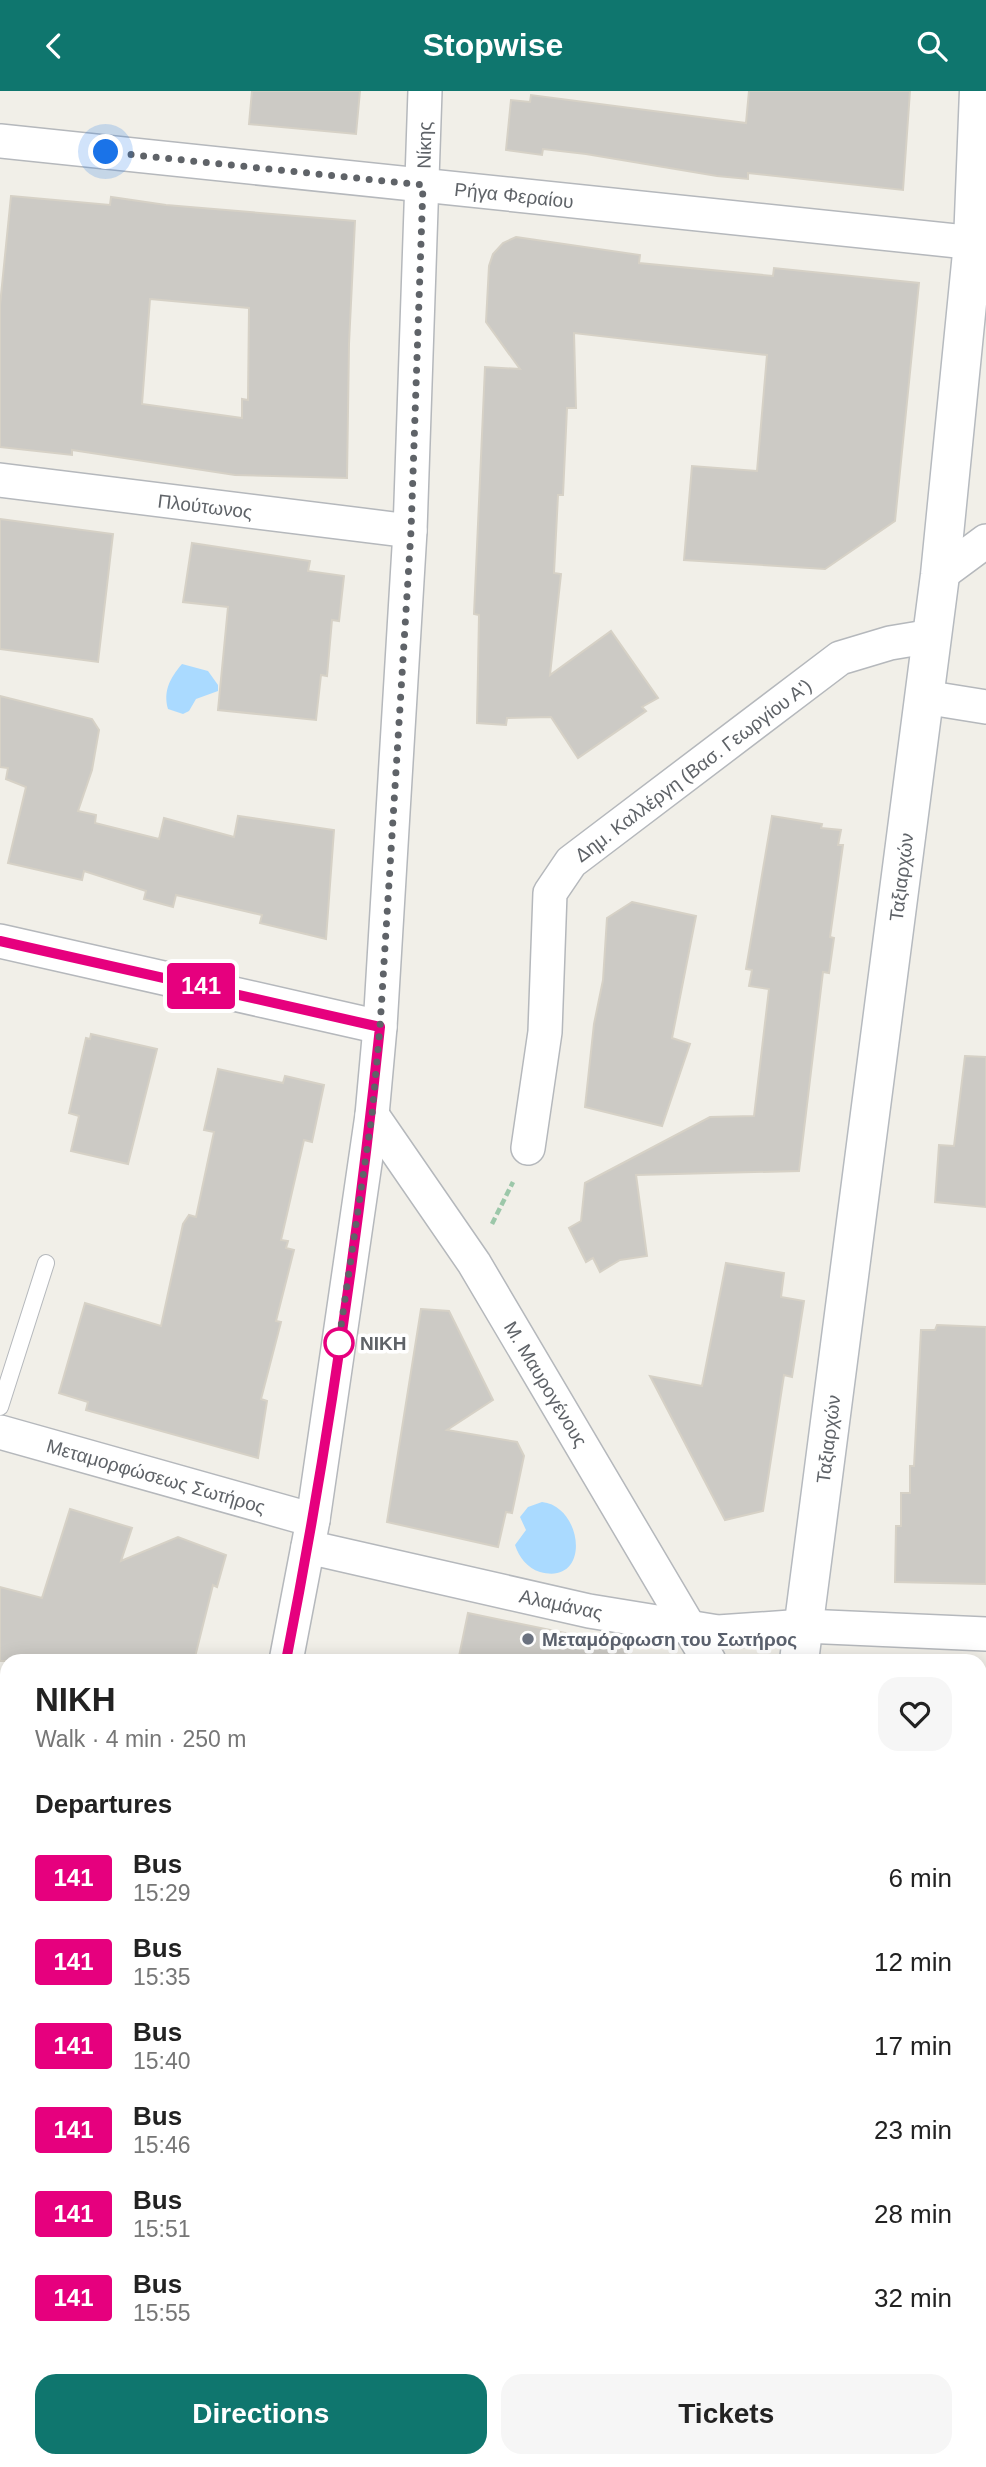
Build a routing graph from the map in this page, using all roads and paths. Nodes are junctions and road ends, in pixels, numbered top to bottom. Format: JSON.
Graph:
{"nodes":[{"id":1,"x":425,"y":91,"type":"edge"},
{"id":2,"x":979,"y":91,"type":"edge"},
{"id":3,"x":0,"y":141,"type":"edge"},
{"id":4,"x":423,"y":185,"type":"junction"},
{"id":5,"x":980,"y":243,"type":"edge"},
{"id":6,"x":0,"y":480,"type":"edge"},
{"id":7,"x":411,"y":531,"type":"junction"},
{"id":8,"x":986,"y":541,"type":"edge"},
{"id":9,"x":940,"y":575,"type":"junction"},
{"id":10,"x":932,"y":636,"type":"junction"},
{"id":11,"x":924,"y":698,"type":"junction"},
{"id":12,"x":986,"y":707,"type":"edge"},
{"id":13,"x":0,"y":941,"type":"edge"},
{"id":14,"x":380,"y":1027,"type":"junction"},
{"id":15,"x":372,"y":1115,"type":"junction"},
{"id":16,"x":528,"y":1148,"type":"joint"},
{"id":17,"x":46,"y":1263,"type":"dead end"},
{"id":18,"x":474,"y":1263,"type":"junction"},
{"id":19,"x":0,"y":1406,"type":"edge"},
{"id":20,"x":0,"y":1432,"type":"edge"},
{"id":21,"x":310,"y":1534,"type":"junction"},
{"id":22,"x":691,"y":1629,"type":"junction"},
{"id":23,"x":986,"y":1633,"type":"edge"},
{"id":24,"x":802,"y":1644,"type":"edge"},
{"id":25,"x":287,"y":1654,"type":"edge"},
{"id":26,"x":705,"y":1654,"type":"edge"}],
"edges":[{"from":1,"to":4,"type":"street","name":"Νίκης"},
{"from":2,"to":5,"type":"street","name":"Ταξιαρχών"},
{"from":3,"to":4,"type":"street","name":"Ρήγα Φεραίου"},
{"from":4,"to":5,"type":"street","name":"Ρήγα Φεραίου"},
{"from":4,"to":7,"type":"street","name":"Νίκης"},
{"from":5,"to":9,"type":"street","name":"Ταξιαρχών"},
{"from":6,"to":7,"type":"street","name":"Πλούτωνος"},
{"from":7,"to":14,"type":"street","name":"Νίκης"},
{"from":8,"to":9,"type":"street"},
{"from":9,"to":10,"type":"street","name":"Ταξιαρχών"},
{"from":10,"to":11,"type":"street","name":"Ταξιαρχών"},
{"from":10,"to":16,"type":"street","name":"Δημ. Καλλέργη (Βασ. Γεωργίου Α')"},
{"from":11,"to":12,"type":"street"},
{"from":11,"to":24,"type":"street","name":"Ταξιαρχών"},
{"from":13,"to":14,"type":"street"},
{"from":14,"to":15,"type":"street","name":"Νίκης"},
{"from":15,"to":18,"type":"street","name":"Μ. Μαυρογένους"},
{"from":15,"to":21,"type":"street","name":"Νίκης"},
{"from":16,"to":18,"type":"path"},
{"from":17,"to":19,"type":"lane"},
{"from":18,"to":22,"type":"street","name":"Μ. Μαυρογένους"},
{"from":20,"to":21,"type":"street","name":"Μεταμορφώσεως Σωτήρος"},
{"from":21,"to":22,"type":"street","name":"Αλαμάνας"},
{"from":21,"to":25,"type":"street","name":"Νίκης"},
{"from":22,"to":24,"type":"street","name":"Αλαμάνας"},
{"from":22,"to":26,"type":"street","name":"Μ. Μαυρογένους"},
{"from":23,"to":24,"type":"street","name":"Αλαμάνας"}]}
